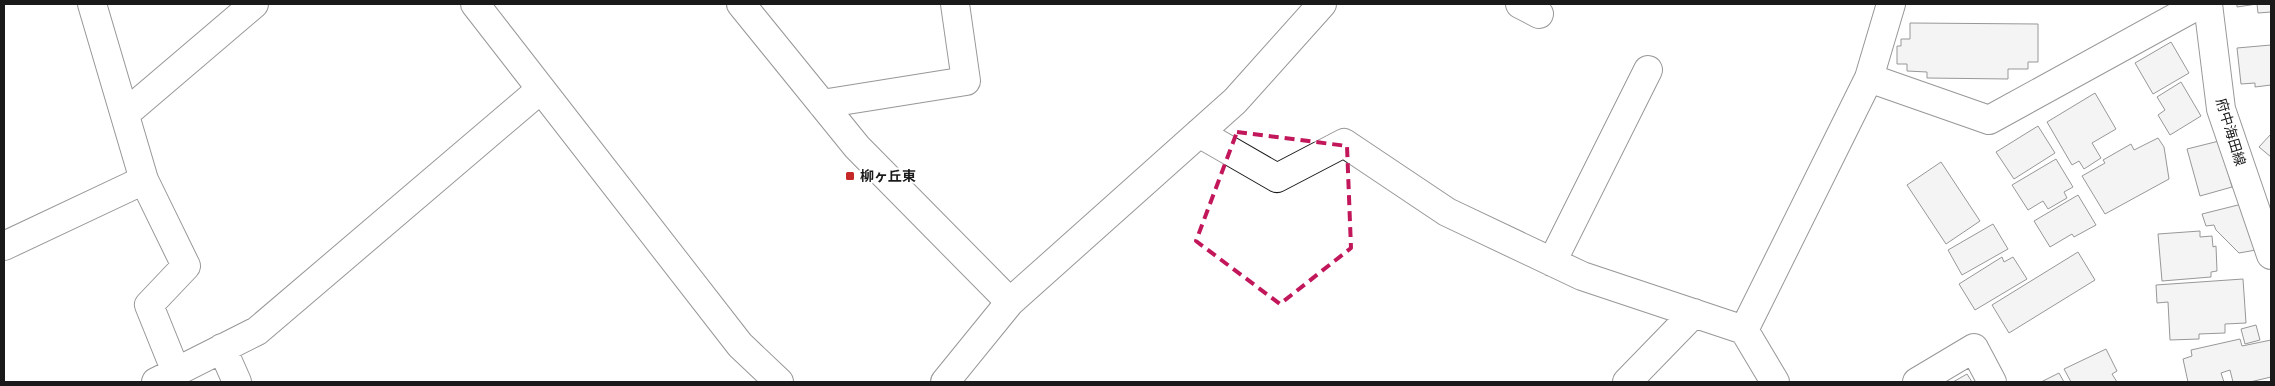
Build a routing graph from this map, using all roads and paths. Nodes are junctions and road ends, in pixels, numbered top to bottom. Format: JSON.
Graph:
{"nodes":[{"id":1,"x":92,"y":4,"type":"edge"},
{"id":2,"x":254,"y":4,"type":"edge"},
{"id":3,"x":475,"y":4,"type":"edge"},
{"id":4,"x":741,"y":4,"type":"edge"},
{"id":5,"x":955,"y":4,"type":"edge"},
{"id":6,"x":1322,"y":4,"type":"edge"},
{"id":7,"x":1891,"y":4,"type":"edge"},
{"id":8,"x":2200,"y":4,"type":"edge"},
{"id":9,"x":2208,"y":4,"type":"edge"},
{"id":10,"x":1648,"y":70,"type":"dead end"},
{"id":11,"x":1869,"y":78,"type":"junction"},
{"id":12,"x":541,"y":89,"type":"junction"},
{"id":13,"x":822,"y":104,"type":"junction"},
{"id":14,"x":125,"y":114,"type":"junction"},
{"id":15,"x":1199,"y":133,"type":"junction"},
{"id":16,"x":144,"y":180,"type":"junction"},
{"id":17,"x":4,"y":246,"type":"edge"},
{"id":18,"x":2271,"y":255,"type":"edge"},
{"id":19,"x":1552,"y":262,"type":"junction"},
{"id":20,"x":1010,"y":302,"type":"junction"},
{"id":21,"x":1694,"y":313,"type":"junction"},
{"id":22,"x":1744,"y":330,"type":"junction"},
{"id":23,"x":222,"y":348,"type":"junction"},
{"id":24,"x":166,"y":377,"type":"edge"},
{"id":25,"x":956,"y":378,"type":"edge"},
{"id":26,"x":237,"y":382,"type":"edge"},
{"id":27,"x":779,"y":382,"type":"edge"},
{"id":28,"x":1627,"y":382,"type":"edge"},
{"id":29,"x":1775,"y":382,"type":"edge"},
{"id":30,"x":1917,"y":382,"type":"edge"},
{"id":31,"x":1992,"y":382,"type":"edge"}],
"edges":[{"from":1,"to":14,"type":"street"},
{"from":2,"to":14,"type":"street"},
{"from":3,"to":12,"type":"street"},
{"from":4,"to":13,"type":"street"},
{"from":5,"to":13,"type":"street"},
{"from":6,"to":15,"type":"street"},
{"from":7,"to":11,"type":"street"},
{"from":8,"to":11,"type":"street"},
{"from":9,"to":18,"type":"street","name":"府中海田線"},
{"from":10,"to":19,"type":"street"},
{"from":11,"to":22,"type":"street"},
{"from":12,"to":23,"type":"street"},
{"from":12,"to":27,"type":"street"},
{"from":13,"to":20,"type":"street"},
{"from":14,"to":16,"type":"street"},
{"from":15,"to":19,"type":"street"},
{"from":15,"to":20,"type":"street"},
{"from":16,"to":17,"type":"street"},
{"from":16,"to":24,"type":"street"},
{"from":19,"to":21,"type":"street"},
{"from":20,"to":25,"type":"street"},
{"from":21,"to":22,"type":"street"},
{"from":21,"to":28,"type":"street"},
{"from":22,"to":29,"type":"street"},
{"from":23,"to":24,"type":"street"},
{"from":23,"to":26,"type":"street"},
{"from":30,"to":31,"type":"street"}]}
